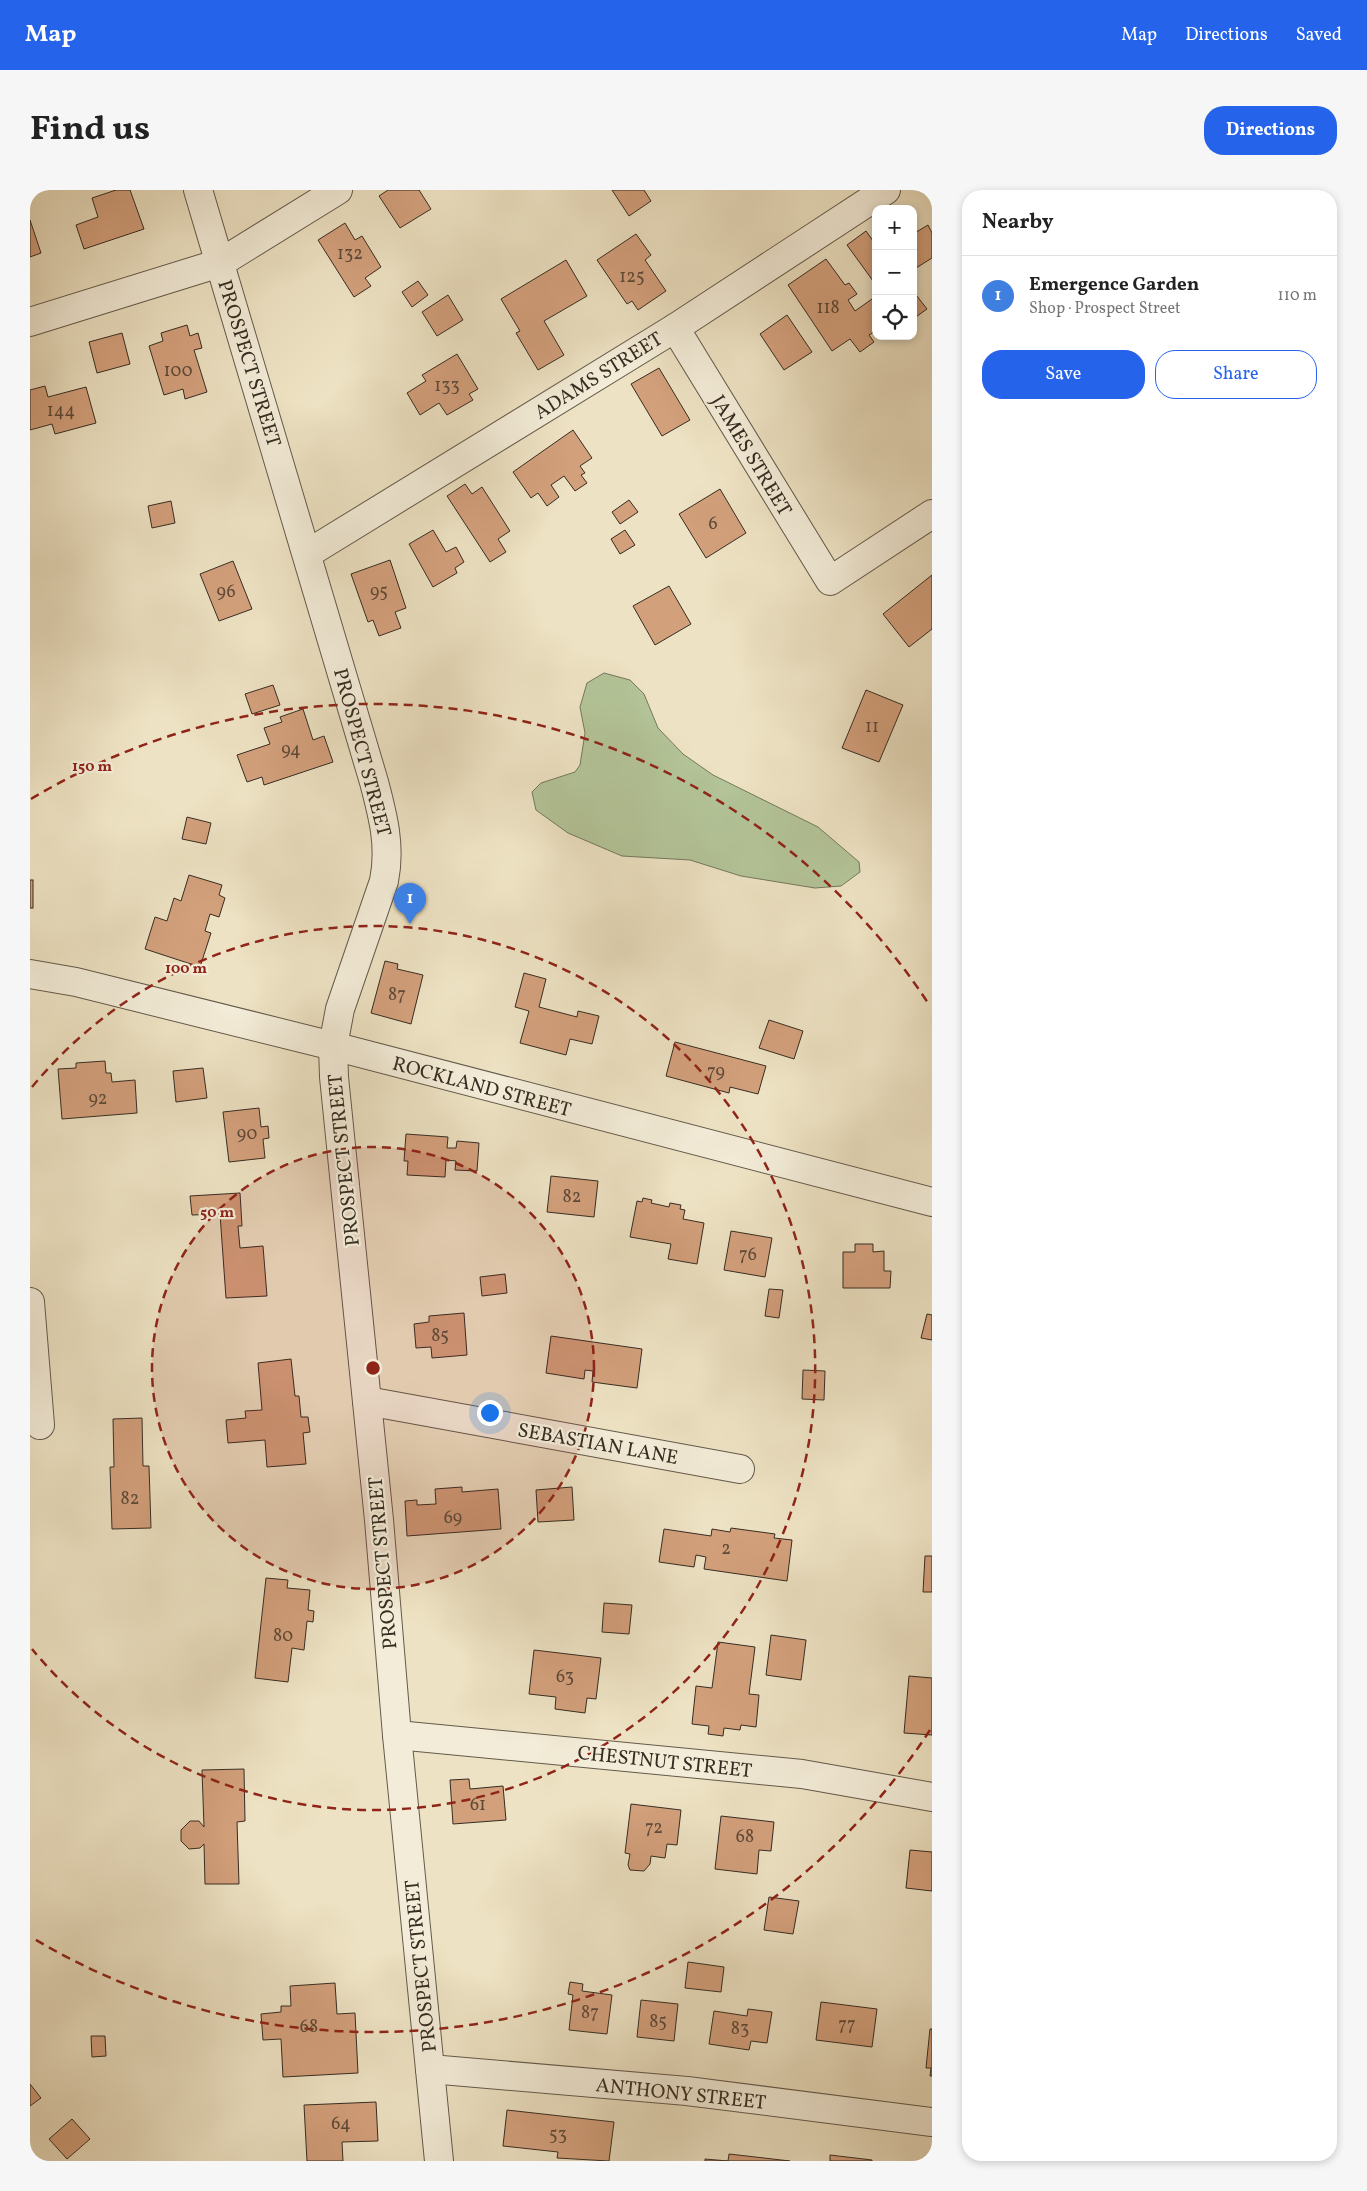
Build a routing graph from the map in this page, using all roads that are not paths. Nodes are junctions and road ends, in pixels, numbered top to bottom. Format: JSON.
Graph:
{"nodes":[{"id":1,"x":198,"y":190,"type":"edge"},
{"id":2,"x":338,"y":190,"type":"edge"},
{"id":3,"x":886,"y":190,"type":"edge"},
{"id":4,"x":220,"y":263,"type":"junction"},
{"id":5,"x":30,"y":322,"type":"edge"},
{"id":6,"x":675,"y":328,"type":"junction"},
{"id":7,"x":932,"y":514,"type":"edge"},
{"id":8,"x":307,"y":554,"type":"junction"},
{"id":9,"x":30,"y":974,"type":"edge"},
{"id":10,"x":333,"y":1046,"type":"junction"},
{"id":11,"x":932,"y":1202,"type":"edge"},
{"id":12,"x":30,"y":1302,"type":"edge"},
{"id":13,"x":367,"y":1401,"type":"junction"},
{"id":14,"x":40,"y":1425,"type":"dead end"},
{"id":15,"x":740,"y":1469,"type":"dead end"},
{"id":16,"x":397,"y":1735,"type":"junction"},
{"id":17,"x":932,"y":1797,"type":"edge"},
{"id":18,"x":430,"y":2069,"type":"junction"},
{"id":19,"x":932,"y":2122,"type":"edge"},
{"id":20,"x":439,"y":2161,"type":"edge"}],
"edges":[{"from":1,"to":4,"type":"street","name":"PROSPECT STREET"},
{"from":2,"to":4,"type":"street"},
{"from":3,"to":6,"type":"street","name":"ADAMS STREET"},
{"from":4,"to":5,"type":"street"},
{"from":4,"to":8,"type":"street","name":"PROSPECT STREET"},
{"from":6,"to":7,"type":"street","name":"JAMES STREET"},
{"from":6,"to":8,"type":"street","name":"ADAMS STREET"},
{"from":8,"to":10,"type":"street","name":"PROSPECT STREET"},
{"from":9,"to":10,"type":"street","name":"ROCKLAND STREET"},
{"from":10,"to":11,"type":"street","name":"ROCKLAND STREET"},
{"from":10,"to":13,"type":"street","name":"PROSPECT STREET"},
{"from":12,"to":14,"type":"street"},
{"from":13,"to":15,"type":"street","name":"SEBASTIAN LANE"},
{"from":13,"to":16,"type":"street","name":"PROSPECT STREET"},
{"from":16,"to":17,"type":"street","name":"CHESTNUT STREET"},
{"from":16,"to":18,"type":"street","name":"PROSPECT STREET"},
{"from":18,"to":19,"type":"street","name":"ANTHONY STREET"},
{"from":18,"to":20,"type":"street","name":"PROSPECT STREET"}]}
